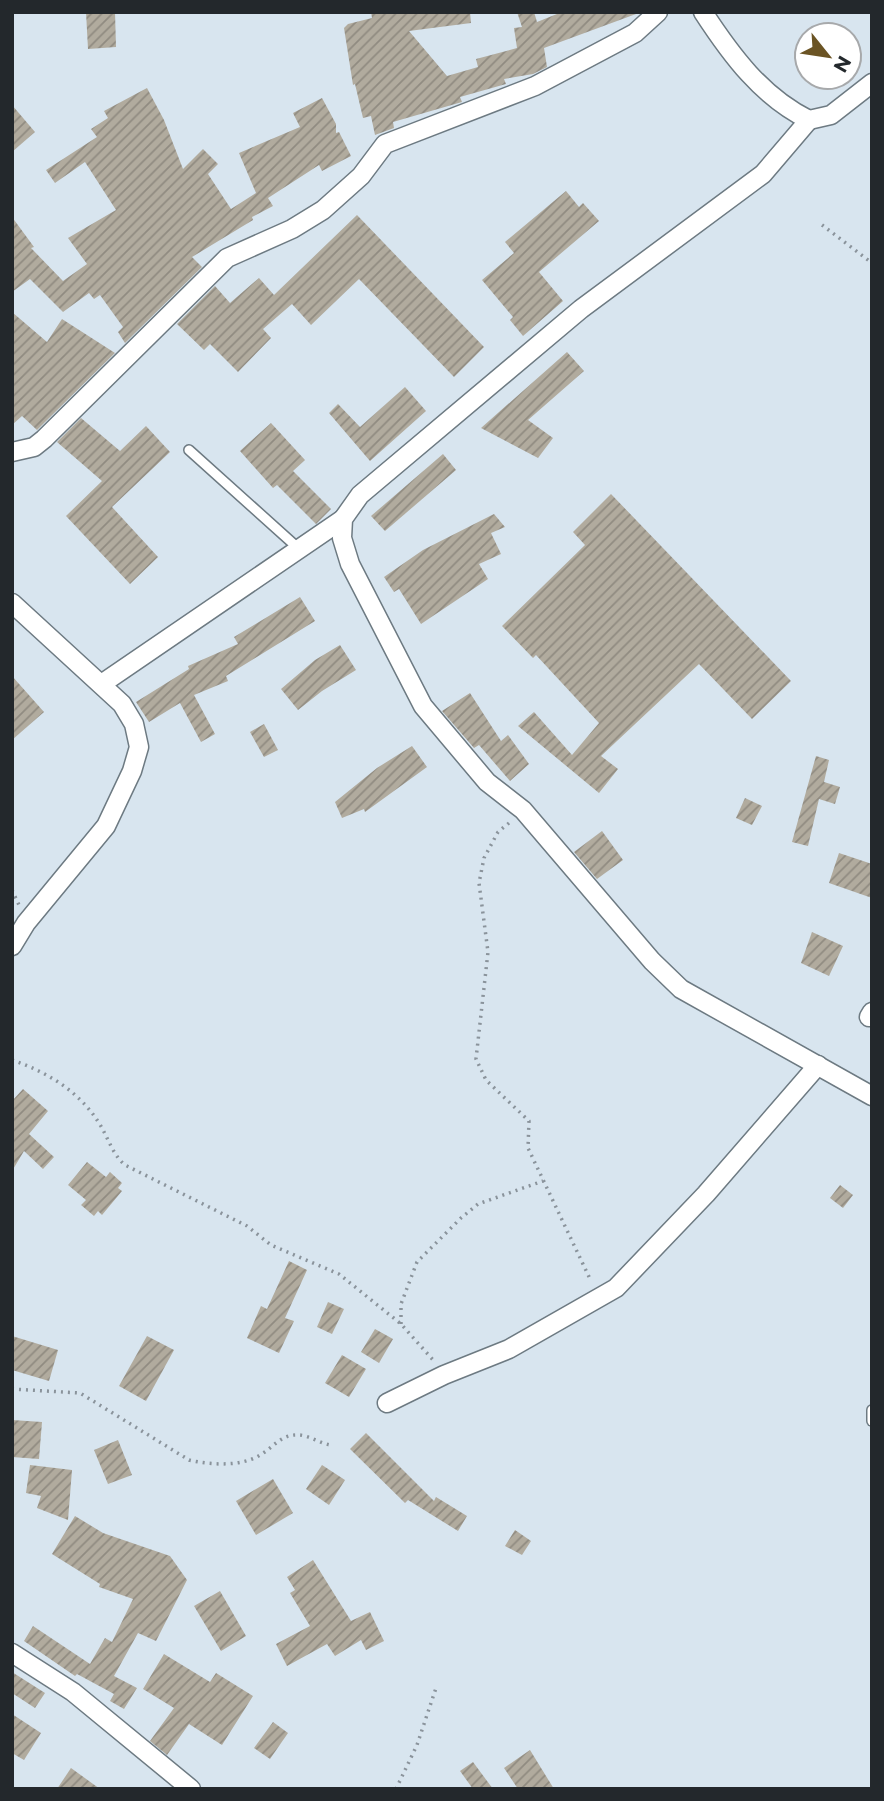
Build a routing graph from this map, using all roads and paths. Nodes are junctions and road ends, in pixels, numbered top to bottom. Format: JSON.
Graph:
{"nodes":[{"id":1,"x":659,"y":12,"type":"edge"},
{"id":2,"x":702,"y":12,"type":"edge"},
{"id":3,"x":872,"y":83,"type":"edge"},
{"id":4,"x":809,"y":120,"type":"junction"},
{"id":5,"x":822,"y":225,"type":"dead end"},
{"id":6,"x":872,"y":263,"type":"edge"},
{"id":7,"x":189,"y":450,"type":"dead end"},
{"id":8,"x":12,"y":452,"type":"edge"},
{"id":9,"x":343,"y":519,"type":"junction"},
{"id":10,"x":298,"y":548,"type":"junction"},
{"id":11,"x":12,"y":603,"type":"edge"},
{"id":12,"x":103,"y":683,"type":"junction"},
{"id":13,"x":523,"y":810,"type":"junction"},
{"id":14,"x":12,"y":946,"type":"edge"},
{"id":15,"x":12,"y":1060,"type":"edge"},
{"id":16,"x":818,"y":1065,"type":"junction"},
{"id":17,"x":872,"y":1097,"type":"edge"},
{"id":18,"x":543,"y":1181,"type":"junction"},
{"id":19,"x":600,"y":1299,"type":"junction"},
{"id":20,"x":401,"y":1324,"type":"junction"},
{"id":21,"x":444,"y":1375,"type":"junction"},
{"id":22,"x":12,"y":1389,"type":"edge"},
{"id":23,"x":387,"y":1403,"type":"dead end"},
{"id":24,"x":872,"y":1410,"type":"edge"},
{"id":25,"x":872,"y":1421,"type":"edge"},
{"id":26,"x":330,"y":1445,"type":"dead end"},
{"id":27,"x":12,"y":1653,"type":"edge"},
{"id":28,"x":437,"y":1685,"type":"dead end"},
{"id":29,"x":191,"y":1789,"type":"edge"},
{"id":30,"x":396,"y":1789,"type":"edge"}],
"edges":[{"from":1,"to":8,"type":"street"},
{"from":2,"to":4,"type":"street"},
{"from":3,"to":4,"type":"street"},
{"from":4,"to":9,"type":"street"},
{"from":5,"to":6,"type":"path"},
{"from":7,"to":10,"type":"lane"},
{"from":9,"to":10,"type":"street"},
{"from":9,"to":13,"type":"street"},
{"from":10,"to":12,"type":"street"},
{"from":11,"to":12,"type":"street"},
{"from":12,"to":14,"type":"street"},
{"from":13,"to":16,"type":"street"},
{"from":13,"to":18,"type":"path"},
{"from":15,"to":20,"type":"path"},
{"from":16,"to":17,"type":"street"},
{"from":16,"to":19,"type":"street"},
{"from":18,"to":19,"type":"path"},
{"from":18,"to":20,"type":"path"},
{"from":19,"to":21,"type":"street"},
{"from":20,"to":21,"type":"path"},
{"from":21,"to":23,"type":"street"},
{"from":22,"to":26,"type":"path"},
{"from":24,"to":25,"type":"lane"},
{"from":27,"to":29,"type":"street"},
{"from":28,"to":30,"type":"path"}]}
